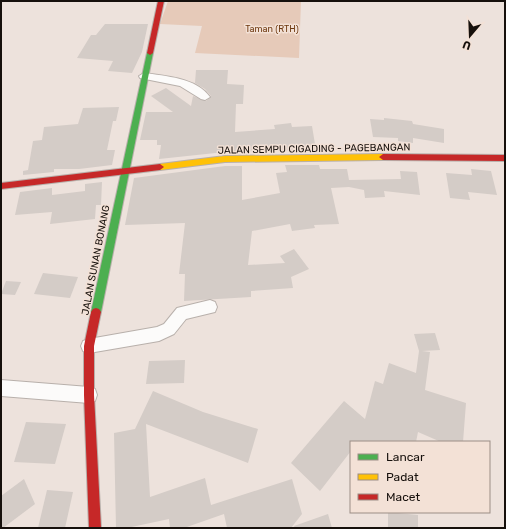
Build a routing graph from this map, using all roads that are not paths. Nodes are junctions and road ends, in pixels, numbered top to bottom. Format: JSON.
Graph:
{"nodes":[{"id":1,"x":161,"y":1,"type":"edge"},
{"id":2,"x":144,"y":76,"type":"junction"},
{"id":3,"x":205,"y":97,"type":"dead end"},
{"id":4,"x":505,"y":158,"type":"edge"},
{"id":5,"x":124,"y":171,"type":"junction"},
{"id":6,"x":1,"y":186,"type":"edge"},
{"id":7,"x":210,"y":307,"type":"dead end"},
{"id":8,"x":90,"y":346,"type":"junction"},
{"id":9,"x":1,"y":388,"type":"edge"},
{"id":10,"x":89,"y":394,"type":"junction"},
{"id":11,"x":95,"y":528,"type":"edge"}],
"edges":[{"from":1,"to":2,"type":"street","name":"JALAN SUNAN BONANG"},
{"from":2,"to":3,"type":"street"},
{"from":2,"to":5,"type":"street","name":"JALAN SUNAN BONANG"},
{"from":4,"to":5,"type":"street","name":"JALAN SEMPU CIGADING - PAGEBANGAN"},
{"from":5,"to":6,"type":"street","name":"JALAN SEMPU CIGADING - PAGEBANGAN"},
{"from":5,"to":8,"type":"street","name":"JALAN SUNAN BONANG"},
{"from":7,"to":8,"type":"street"},
{"from":8,"to":10,"type":"street","name":"JALAN SUNAN BONANG"},
{"from":9,"to":10,"type":"street"},
{"from":10,"to":11,"type":"street","name":"JALAN SUNAN BONANG"}]}
